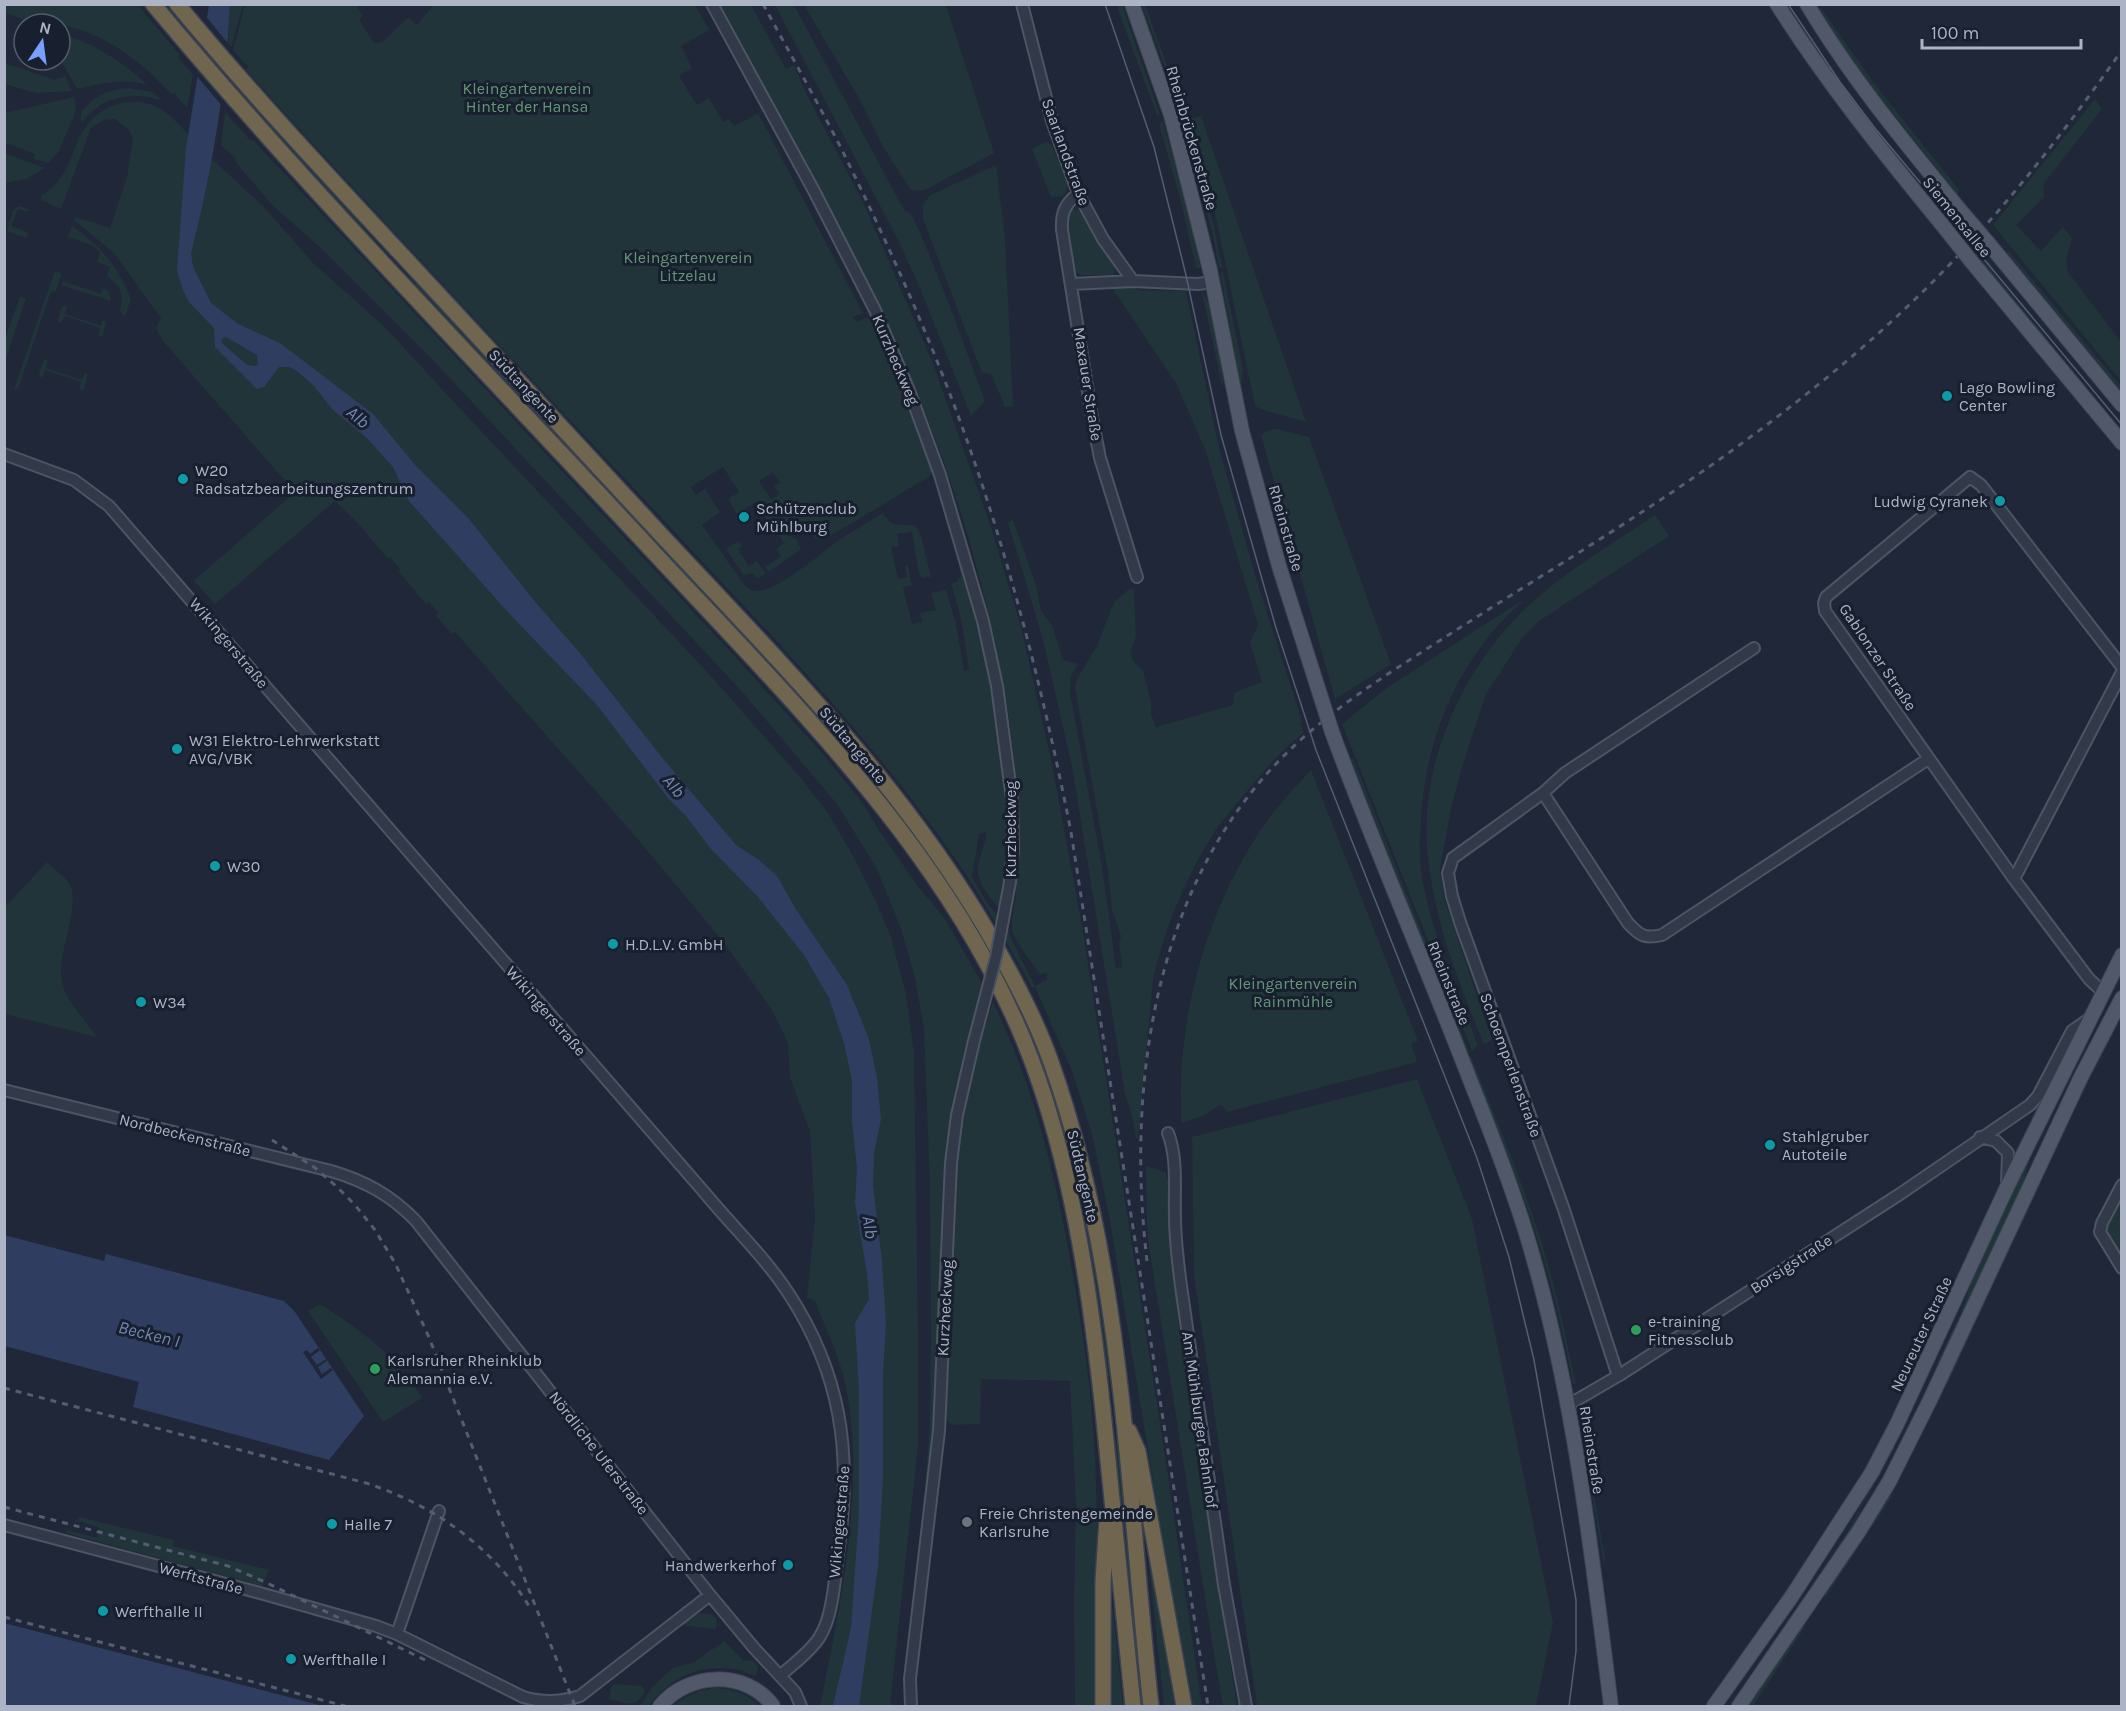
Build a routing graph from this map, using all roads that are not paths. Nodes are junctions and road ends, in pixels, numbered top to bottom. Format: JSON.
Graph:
{"nodes":[{"id":1,"x":153,"y":4,"type":"edge"},
{"id":2,"x":177,"y":4,"type":"edge"},
{"id":3,"x":712,"y":4,"type":"edge"},
{"id":4,"x":1022,"y":4,"type":"edge"},
{"id":5,"x":1132,"y":4,"type":"edge"},
{"id":6,"x":1777,"y":4,"type":"edge"},
{"id":7,"x":1807,"y":4,"type":"edge"},
{"id":8,"x":1076,"y":187,"type":"junction"},
{"id":9,"x":1133,"y":281,"type":"junction"},
{"id":10,"x":1212,"y":282,"type":"junction"},
{"id":11,"x":1072,"y":284,"type":"junction"},
{"id":12,"x":2121,"y":405,"type":"edge"},
{"id":13,"x":2121,"y":443,"type":"edge"},
{"id":14,"x":4,"y":454,"type":"edge"},
{"id":15,"x":1137,"y":577,"type":"dead end"},
{"id":16,"x":1754,"y":648,"type":"dead end"},
{"id":17,"x":2121,"y":667,"type":"edge"},
{"id":18,"x":2121,"y":672,"type":"edge"},
{"id":19,"x":1928,"y":759,"type":"junction"},
{"id":20,"x":1543,"y":794,"type":"junction"},
{"id":21,"x":2014,"y":879,"type":"junction"},
{"id":22,"x":2121,"y":955,"type":"edge"},
{"id":23,"x":2103,"y":992,"type":"junction"},
{"id":24,"x":2121,"y":999,"type":"edge"},
{"id":25,"x":2089,"y":1019,"type":"junction"},
{"id":26,"x":4,"y":1090,"type":"edge"},
{"id":27,"x":1168,"y":1133,"type":"dead end"},
{"id":28,"x":1980,"y":1137,"type":"junction"},
{"id":29,"x":364,"y":1183,"type":"joint"},
{"id":30,"x":2121,"y":1185,"type":"edge"},
{"id":31,"x":2007,"y":1187,"type":"junction"},
{"id":32,"x":2121,"y":1268,"type":"edge"},
{"id":33,"x":1618,"y":1376,"type":"junction"},
{"id":34,"x":1568,"y":1405,"type":"junction"},
{"id":35,"x":1123,"y":1414,"type":"junction"},
{"id":36,"x":1110,"y":1470,"type":"junction"},
{"id":37,"x":439,"y":1511,"type":"dead end"},
{"id":38,"x":4,"y":1526,"type":"edge"},
{"id":39,"x":710,"y":1595,"type":"junction"},
{"id":40,"x":397,"y":1634,"type":"junction"},
{"id":41,"x":780,"y":1676,"type":"junction"},
{"id":42,"x":660,"y":1707,"type":"edge"},
{"id":43,"x":773,"y":1707,"type":"edge"},
{"id":44,"x":801,"y":1707,"type":"edge"},
{"id":45,"x":911,"y":1707,"type":"edge"},
{"id":46,"x":1103,"y":1707,"type":"edge"},
{"id":47,"x":1133,"y":1707,"type":"edge"},
{"id":48,"x":1151,"y":1707,"type":"edge"},
{"id":49,"x":1184,"y":1707,"type":"edge"},
{"id":50,"x":1246,"y":1707,"type":"edge"},
{"id":51,"x":1611,"y":1707,"type":"edge"},
{"id":52,"x":1714,"y":1707,"type":"edge"},
{"id":53,"x":1739,"y":1707,"type":"edge"}],
"edges":[{"from":1,"to":36,"type":"highway","name":"Südtangente"},
{"from":2,"to":35,"type":"highway","name":"Südtangente"},
{"from":3,"to":45,"type":"street","name":"Kurzheckweg","bridge":true},
{"from":4,"to":8,"type":"street","name":"Saarlandstraße"},
{"from":5,"to":10,"type":"main road","name":"Rheinbrückenstraße"},
{"from":6,"to":13,"type":"main road","name":"Siemensallee","bridge":true},
{"from":7,"to":12,"type":"main road","name":"Siemensallee","bridge":true},
{"from":8,"to":9,"type":"street","name":"Saarlandstraße"},
{"from":8,"to":11,"type":"street","name":"Maxauer Straße"},
{"from":9,"to":10,"type":"street"},
{"from":9,"to":11,"type":"street"},
{"from":10,"to":34,"type":"main road","name":"Rheinstraße","bridge":true},
{"from":11,"to":15,"type":"street","name":"Maxauer Straße"},
{"from":14,"to":41,"type":"street","name":"Wikingerstraße"},
{"from":16,"to":20,"type":"street","name":"Schoemperlenstraße"},
{"from":17,"to":19,"type":"street","name":"Gablonzer Straße"},
{"from":18,"to":21,"type":"street"},
{"from":19,"to":20,"type":"street"},
{"from":19,"to":21,"type":"street","name":"Gablonzer Straße"},
{"from":20,"to":33,"type":"street","name":"Schoemperlenstraße"},
{"from":21,"to":23,"type":"street","name":"Gablonzer Straße"},
{"from":22,"to":23,"type":"main road","name":"Neureuter Straße"},
{"from":23,"to":24,"type":"main road","name":"Gablonzer Straße"},
{"from":23,"to":25,"type":"main road","name":"Neureuter Straße"},
{"from":24,"to":53,"type":"main road"},
{"from":25,"to":28,"type":"street","name":"Borsigstraße"},
{"from":25,"to":31,"type":"main road","name":"Neureuter Straße"},
{"from":26,"to":29,"type":"street","name":"Nordbeckenstraße"},
{"from":27,"to":50,"type":"street","name":"Am Mühlburger Bahnhof"},
{"from":28,"to":31,"type":"street"},
{"from":28,"to":33,"type":"street","name":"Borsigstraße"},
{"from":29,"to":39,"type":"street","name":"Nördliche Uferstraße"},
{"from":30,"to":32,"type":"street"},
{"from":31,"to":52,"type":"main road","name":"Neureuter Straße"},
{"from":33,"to":34,"type":"street","name":"Borsigstraße"},
{"from":34,"to":51,"type":"main road","name":"Rheinstraße"},
{"from":35,"to":48,"type":"highway","name":"Südtangente"},
{"from":35,"to":49,"type":"highway"},
{"from":36,"to":46,"type":"highway"},
{"from":36,"to":47,"type":"highway","name":"Südtangente"},
{"from":37,"to":40,"type":"street"},
{"from":38,"to":40,"type":"street","name":"Werftstraße"},
{"from":39,"to":40,"type":"street","name":"Werftstraße"},
{"from":39,"to":41,"type":"street","name":"Nördliche Uferstraße"},
{"from":41,"to":44,"type":"street","name":"Nördliche Uferstraße"},
{"from":42,"to":43,"type":"main road"}]}
